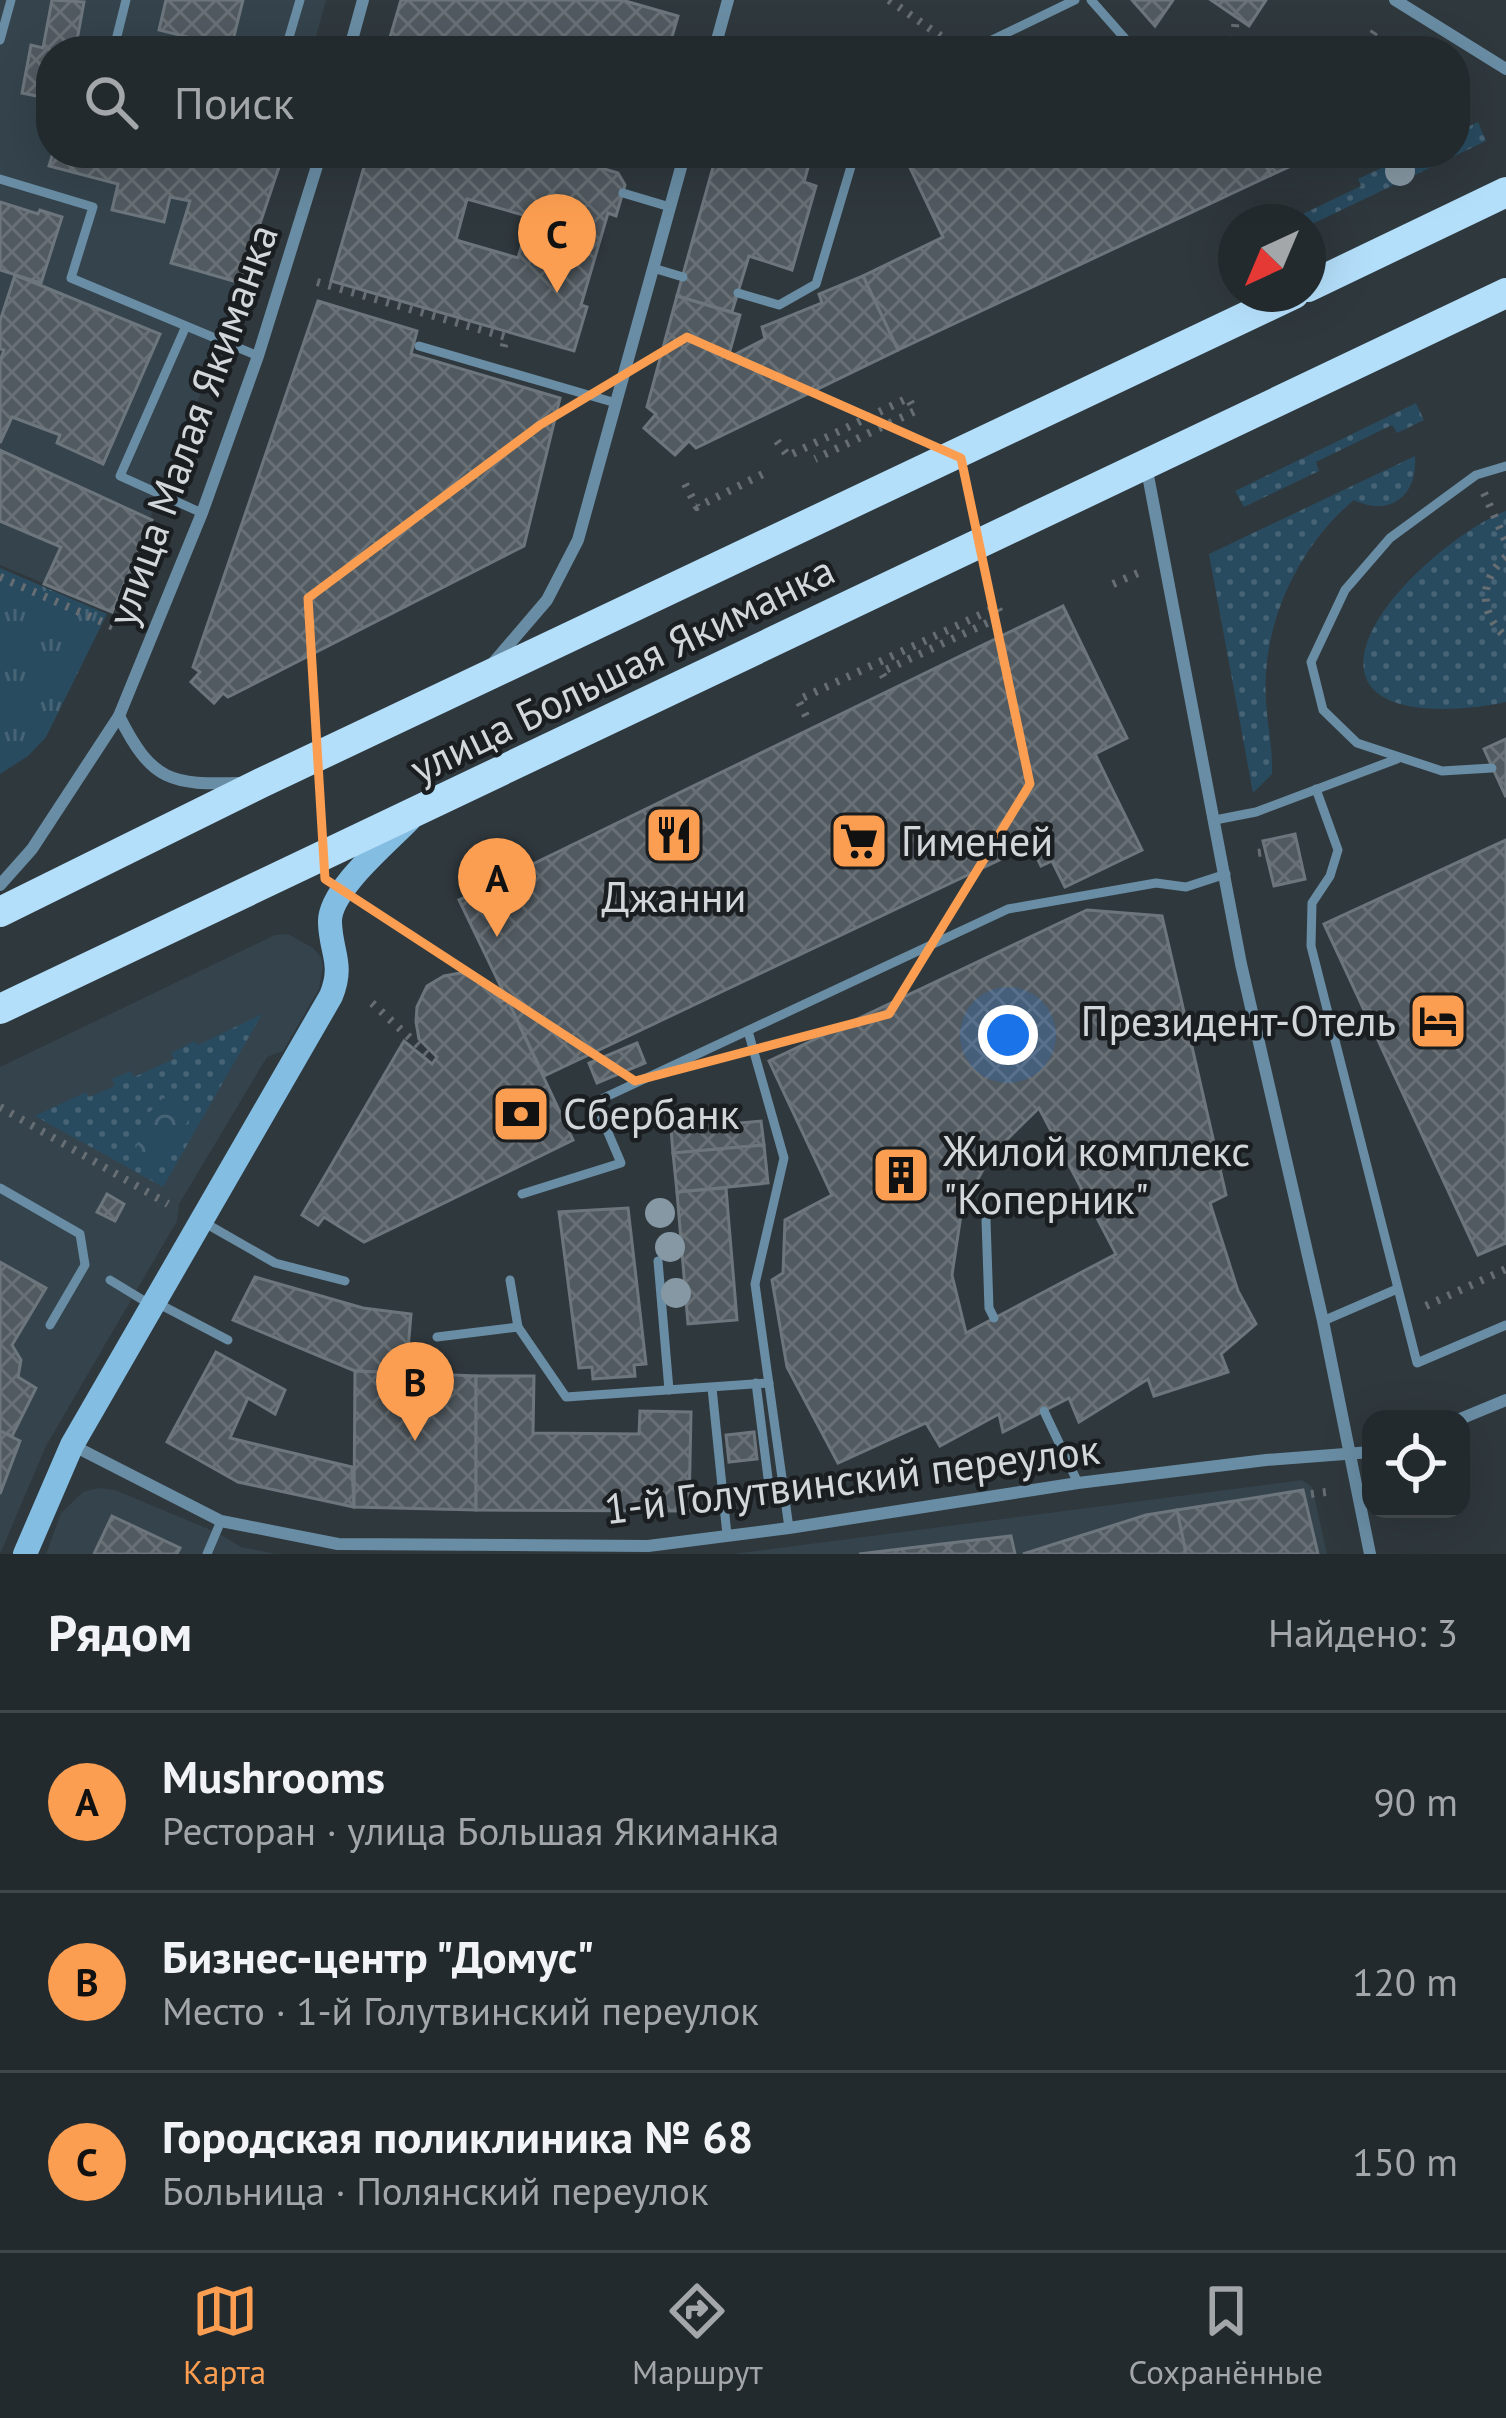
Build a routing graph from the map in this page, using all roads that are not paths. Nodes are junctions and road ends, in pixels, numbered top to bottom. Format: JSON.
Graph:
{"nodes":[{"id":1,"x":11,"y":0,"type":"edge"},
{"id":2,"x":126,"y":0,"type":"edge"},
{"id":3,"x":300,"y":0,"type":"edge"},
{"id":4,"x":363,"y":0,"type":"edge"},
{"id":5,"x":728,"y":0,"type":"edge"},
{"id":6,"x":1075,"y":0,"type":"edge"},
{"id":7,"x":1091,"y":0,"type":"edge"},
{"id":8,"x":1395,"y":0,"type":"edge"},
{"id":9,"x":117,"y":36,"type":"edge"},
{"id":10,"x":289,"y":36,"type":"edge"},
{"id":11,"x":353,"y":36,"type":"edge"},
{"id":12,"x":718,"y":36,"type":"edge"},
{"id":13,"x":998,"y":36,"type":"edge"},
{"id":14,"x":1123,"y":36,"type":"edge"},
{"id":15,"x":1453,"y":36,"type":"edge"},
{"id":16,"x":0,"y":40,"type":"edge"},
{"id":17,"x":1470,"y":47,"type":"edge"},
{"id":18,"x":1506,"y":69,"type":"edge"},
{"id":19,"x":316,"y":168,"type":"edge"},
{"id":20,"x":681,"y":168,"type":"edge"},
{"id":21,"x":851,"y":168,"type":"edge"},
{"id":22,"x":0,"y":179,"type":"edge"},
{"id":23,"x":1506,"y":192,"type":"edge"},
{"id":24,"x":623,"y":193,"type":"dead end"},
{"id":25,"x":670,"y":207,"type":"junction"},
{"id":26,"x":653,"y":268,"type":"junction"},
{"id":27,"x":683,"y":277,"type":"dead end"},
{"id":28,"x":1326,"y":278,"type":"edge"},
{"id":29,"x":1506,"y":292,"type":"edge"},
{"id":30,"x":738,"y":293,"type":"dead end"},
{"id":31,"x":1256,"y":312,"type":"edge"},
{"id":32,"x":186,"y":326,"type":"junction"},
{"id":33,"x":419,"y":346,"type":"dead end"},
{"id":34,"x":258,"y":356,"type":"junction"},
{"id":35,"x":616,"y":403,"type":"junction"},
{"id":36,"x":1146,"y":463,"type":"junction"},
{"id":37,"x":1506,"y":466,"type":"edge"},
{"id":38,"x":202,"y":514,"type":"junction"},
{"id":39,"x":476,"y":685,"type":"junction"},
{"id":40,"x":119,"y":716,"type":"junction"},
{"id":41,"x":1397,"y":759,"type":"junction"},
{"id":42,"x":1492,"y":768,"type":"dead end"},
{"id":43,"x":261,"y":783,"type":"junction"},
{"id":44,"x":1316,"y":789,"type":"junction"},
{"id":45,"x":419,"y":810,"type":"junction"},
{"id":46,"x":1215,"y":820,"type":"junction"},
{"id":47,"x":1226,"y":874,"type":"junction"},
{"id":48,"x":0,"y":885,"type":"edge"},
{"id":49,"x":0,"y":912,"type":"edge"},
{"id":50,"x":0,"y":1009,"type":"edge"},
{"id":51,"x":748,"y":1031,"type":"junction"},
{"id":52,"x":0,"y":1188,"type":"edge"},
{"id":53,"x":522,"y":1194,"type":"dead end"},
{"id":54,"x":200,"y":1220,"type":"junction"},
{"id":55,"x":986,"y":1220,"type":"dead end"},
{"id":56,"x":658,"y":1261,"type":"dead end"},
{"id":57,"x":110,"y":1280,"type":"dead end"},
{"id":58,"x":510,"y":1280,"type":"dead end"},
{"id":59,"x":345,"y":1281,"type":"dead end"},
{"id":60,"x":1397,"y":1289,"type":"junction"},
{"id":61,"x":152,"y":1303,"type":"junction"},
{"id":62,"x":994,"y":1318,"type":"dead end"},
{"id":63,"x":1323,"y":1322,"type":"junction"},
{"id":64,"x":50,"y":1324,"type":"dead end"},
{"id":65,"x":1506,"y":1325,"type":"edge"},
{"id":66,"x":518,"y":1327,"type":"junction"},
{"id":67,"x":437,"y":1337,"type":"dead end"},
{"id":68,"x":228,"y":1340,"type":"dead end"},
{"id":69,"x":756,"y":1383,"type":"junction"},
{"id":70,"x":769,"y":1383,"type":"junction"},
{"id":71,"x":712,"y":1388,"type":"junction"},
{"id":72,"x":669,"y":1390,"type":"junction"},
{"id":73,"x":1506,"y":1400,"type":"edge"},
{"id":74,"x":1044,"y":1411,"type":"dead end"},
{"id":75,"x":1470,"y":1415,"type":"edge"},
{"id":76,"x":72,"y":1445,"type":"junction"},
{"id":77,"x":1362,"y":1454,"type":"edge"},
{"id":78,"x":1350,"y":1457,"type":"junction"},
{"id":79,"x":1078,"y":1483,"type":"junction"},
{"id":80,"x":769,"y":1486,"type":"dead end"},
{"id":81,"x":221,"y":1521,"type":"junction"},
{"id":82,"x":789,"y":1528,"type":"junction"},
{"id":83,"x":727,"y":1535,"type":"junction"},
{"id":84,"x":442,"y":1549,"type":"edge"},
{"id":85,"x":649,"y":1550,"type":"edge"},
{"id":86,"x":25,"y":1554,"type":"edge"},
{"id":87,"x":207,"y":1554,"type":"edge"},
{"id":88,"x":1370,"y":1554,"type":"edge"}],
"edges":[{"from":1,"to":16,"type":"lane"},
{"from":2,"to":9,"type":"lane"},
{"from":3,"to":10,"type":"lane"},
{"from":4,"to":11,"type":"street"},
{"from":5,"to":12,"type":"street"},
{"from":6,"to":13,"type":"lane"},
{"from":7,"to":14,"type":"lane"},
{"from":8,"to":15,"type":"street"},
{"from":17,"to":18,"type":"street"},
{"from":19,"to":34,"type":"street","name":"улица Малая Якиманка"},
{"from":20,"to":25,"type":"street"},
{"from":21,"to":30,"type":"lane"},
{"from":22,"to":32,"type":"lane"},
{"from":23,"to":28,"type":"main road"},
{"from":24,"to":25,"type":"lane"},
{"from":25,"to":26,"type":"street"},
{"from":26,"to":27,"type":"lane"},
{"from":26,"to":35,"type":"street"},
{"from":29,"to":36,"type":"main road","name":"улица Большая Якиманка"},
{"from":31,"to":39,"type":"main road","name":"улица Большая Якиманка"},
{"from":32,"to":34,"type":"lane"},
{"from":32,"to":38,"type":"lane"},
{"from":33,"to":35,"type":"lane"},
{"from":34,"to":38,"type":"street","name":"улица Малая Якиманка"},
{"from":35,"to":39,"type":"street"},
{"from":36,"to":45,"type":"main road","name":"улица Большая Якиманка"},
{"from":36,"to":46,"type":"street"},
{"from":37,"to":41,"type":"lane"},
{"from":38,"to":40,"type":"street","name":"улица Малая Якиманка"},
{"from":39,"to":43,"type":"main road","name":"улица Большая Якиманка"},
{"from":40,"to":43,"type":"street"},
{"from":40,"to":48,"type":"street","name":"улица Малая Якиманка"},
{"from":41,"to":42,"type":"lane"},
{"from":41,"to":44,"type":"lane"},
{"from":43,"to":49,"type":"main road","name":"улица Большая Якиманка"},
{"from":44,"to":46,"type":"lane"},
{"from":44,"to":60,"type":"lane"},
{"from":45,"to":50,"type":"main road"},
{"from":45,"to":54,"type":"street","name":"улица Большая Якиманка"},
{"from":46,"to":47,"type":"street"},
{"from":47,"to":51,"type":"lane"},
{"from":47,"to":63,"type":"street"},
{"from":51,"to":53,"type":"lane"},
{"from":51,"to":70,"type":"lane"},
{"from":52,"to":64,"type":"lane"},
{"from":54,"to":59,"type":"lane"},
{"from":54,"to":61,"type":"street","name":"улица Большая Якиманка"},
{"from":55,"to":62,"type":"lane"},
{"from":56,"to":72,"type":"lane"},
{"from":57,"to":61,"type":"lane"},
{"from":58,"to":66,"type":"lane"},
{"from":60,"to":63,"type":"lane"},
{"from":60,"to":65,"type":"lane"},
{"from":61,"to":68,"type":"lane"},
{"from":61,"to":76,"type":"street","name":"улица Большая Якиманка"},
{"from":63,"to":78,"type":"street"},
{"from":66,"to":67,"type":"lane"},
{"from":66,"to":72,"type":"lane"},
{"from":69,"to":70,"type":"lane"},
{"from":69,"to":71,"type":"lane"},
{"from":69,"to":80,"type":"lane"},
{"from":70,"to":82,"type":"lane"},
{"from":71,"to":72,"type":"lane"},
{"from":71,"to":83,"type":"lane"},
{"from":73,"to":75,"type":"street"},
{"from":74,"to":79,"type":"lane"},
{"from":76,"to":81,"type":"street","name":"1-й Голутвинский переулок"},
{"from":76,"to":86,"type":"street","name":"улица Большая Якиманка"},
{"from":77,"to":78,"type":"street","name":"1-й Голутвинский переулок"},
{"from":78,"to":79,"type":"street","name":"1-й Голутвинский переулок"},
{"from":78,"to":88,"type":"street"},
{"from":79,"to":82,"type":"street","name":"1-й Голутвинский переулок"},
{"from":81,"to":84,"type":"street","name":"1-й Голутвинский переулок"},
{"from":81,"to":87,"type":"lane"},
{"from":82,"to":83,"type":"street","name":"1-й Голутвинский переулок"},
{"from":83,"to":85,"type":"street","name":"1-й Голутвинский переулок"},
{"from":84,"to":85,"type":"street","name":"1-й Голутвинский переулок"}]}
